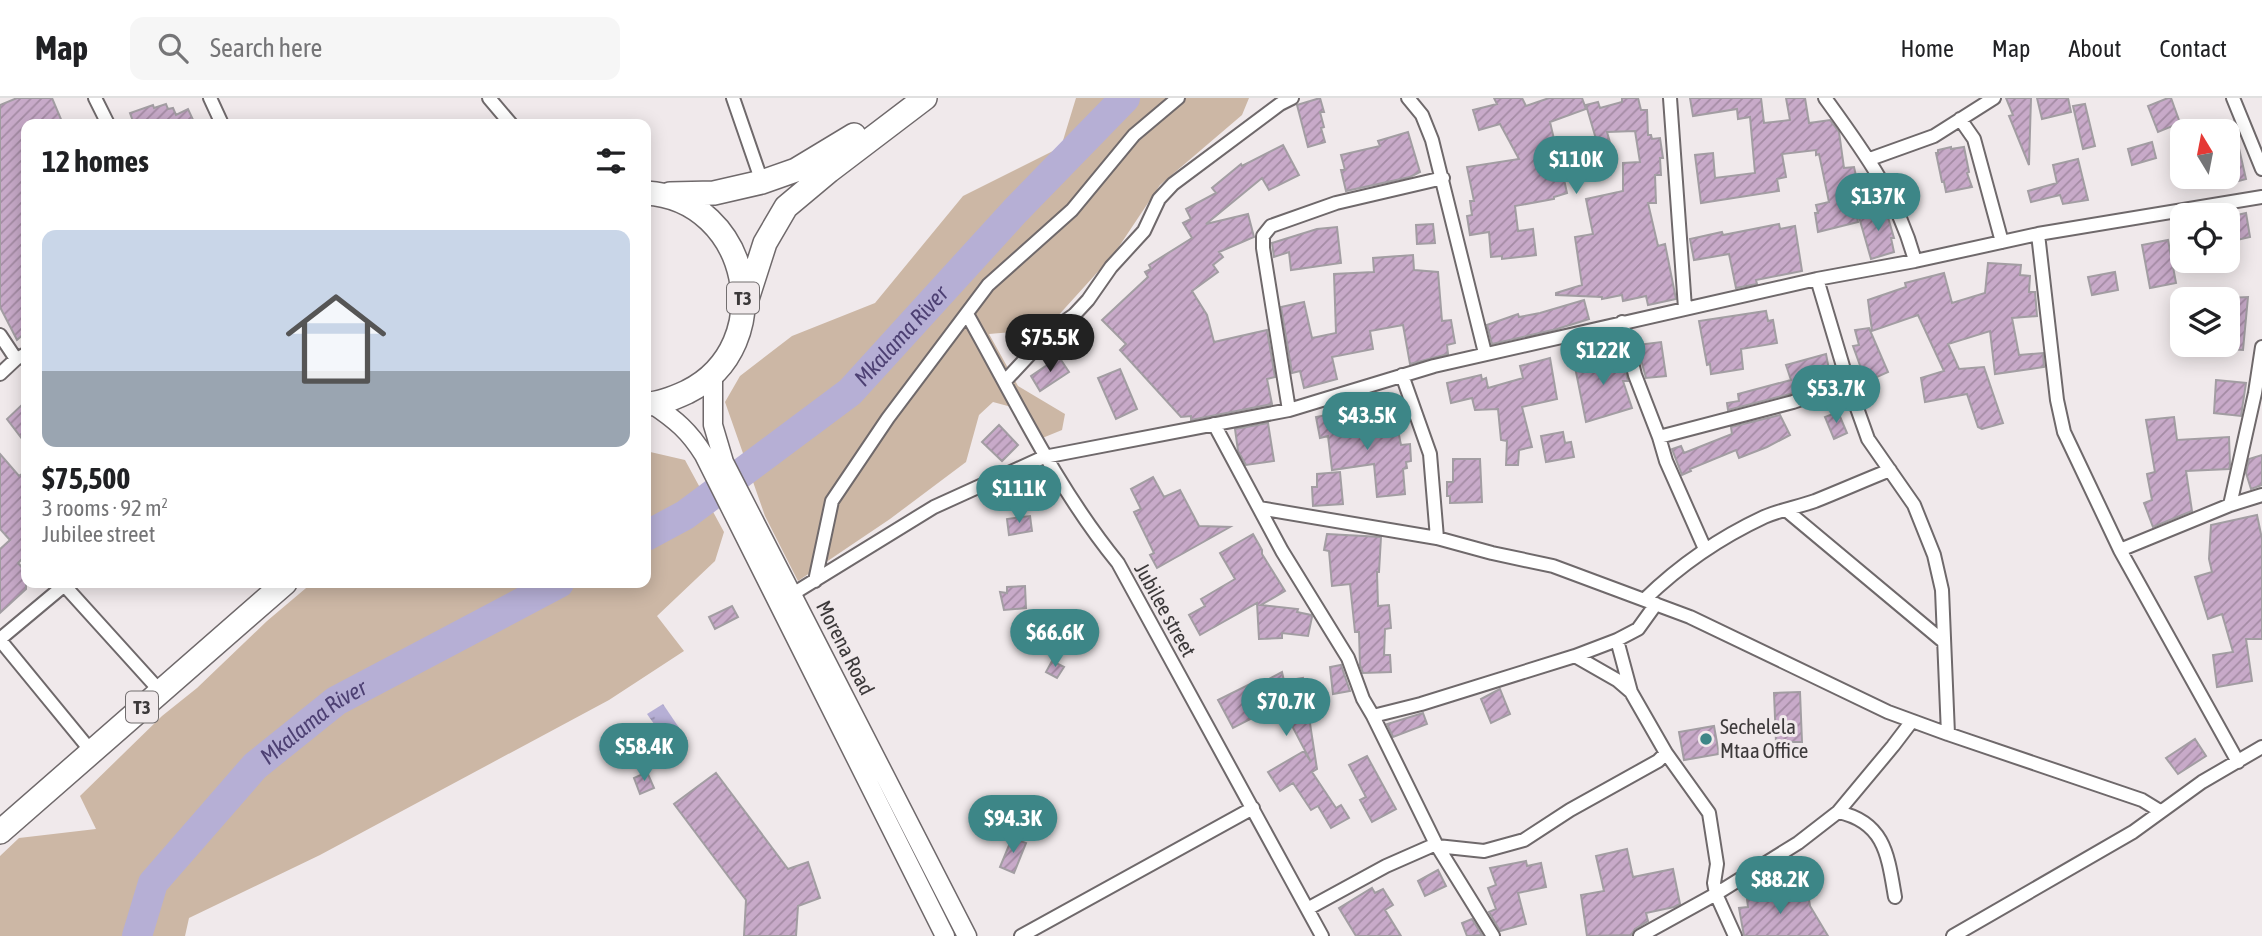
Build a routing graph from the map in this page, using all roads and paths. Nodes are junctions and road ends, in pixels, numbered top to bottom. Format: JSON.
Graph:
{"nodes":[{"id":1,"x":95,"y":98,"type":"edge"},
{"id":2,"x":210,"y":98,"type":"edge"},
{"id":3,"x":489,"y":98,"type":"edge"},
{"id":4,"x":733,"y":98,"type":"edge"},
{"id":5,"x":914,"y":98,"type":"edge"},
{"id":6,"x":925,"y":98,"type":"edge"},
{"id":7,"x":1178,"y":98,"type":"edge"},
{"id":8,"x":1292,"y":98,"type":"edge"},
{"id":9,"x":1408,"y":98,"type":"edge"},
{"id":10,"x":1670,"y":98,"type":"edge"},
{"id":11,"x":1825,"y":98,"type":"edge"},
{"id":12,"x":1994,"y":98,"type":"edge"},
{"id":13,"x":2232,"y":98,"type":"edge"},
{"id":14,"x":106,"y":119,"type":"edge"},
{"id":15,"x":220,"y":119,"type":"edge"},
{"id":16,"x":507,"y":119,"type":"edge"},
{"id":17,"x":1960,"y":119,"type":"junction"},
{"id":18,"x":1870,"y":159,"type":"junction"},
{"id":19,"x":2262,"y":169,"type":"edge"},
{"id":20,"x":1443,"y":178,"type":"junction"},
{"id":21,"x":762,"y":182,"type":"junction"},
{"id":22,"x":651,"y":193,"type":"edge"},
{"id":23,"x":2262,"y":197,"type":"edge"},
{"id":24,"x":2038,"y":234,"type":"junction"},
{"id":25,"x":2002,"y":242,"type":"junction"},
{"id":26,"x":1915,"y":261,"type":"junction"},
{"id":27,"x":1818,"y":279,"type":"junction"},
{"id":28,"x":1685,"y":308,"type":"junction"},
{"id":29,"x":743,"y":312,"type":"junction"},
{"id":30,"x":967,"y":314,"type":"junction"},
{"id":31,"x":1622,"y":322,"type":"junction"},
{"id":32,"x":0,"y":335,"type":"edge"},
{"id":33,"x":2262,"y":347,"type":"edge"},
{"id":34,"x":1485,"y":354,"type":"junction"},
{"id":35,"x":21,"y":357,"type":"edge"},
{"id":36,"x":713,"y":373,"type":"junction"},
{"id":37,"x":0,"y":374,"type":"edge"},
{"id":38,"x":1402,"y":375,"type":"junction"},
{"id":39,"x":1005,"y":381,"type":"junction"},
{"id":40,"x":1848,"y":383,"type":"junction"},
{"id":41,"x":651,"y":404,"type":"edge"},
{"id":42,"x":651,"y":405,"type":"edge"},
{"id":43,"x":1289,"y":410,"type":"junction"},
{"id":44,"x":1214,"y":424,"type":"junction"},
{"id":45,"x":1660,"y":437,"type":"junction"},
{"id":46,"x":1044,"y":457,"type":"junction"},
{"id":47,"x":717,"y":466,"type":"junction"},
{"id":48,"x":1890,"y":470,"type":"junction"},
{"id":49,"x":2262,"y":495,"type":"edge"},
{"id":50,"x":2230,"y":505,"type":"junction"},
{"id":51,"x":1259,"y":508,"type":"junction"},
{"id":52,"x":1786,"y":510,"type":"junction"},
{"id":53,"x":744,"y":520,"type":"junction"},
{"id":54,"x":1437,"y":538,"type":"junction"},
{"id":55,"x":1705,"y":549,"type":"junction"},
{"id":56,"x":2120,"y":550,"type":"junction"},
{"id":57,"x":815,"y":581,"type":"junction"},
{"id":58,"x":61,"y":588,"type":"edge"},
{"id":59,"x":70,"y":588,"type":"edge"},
{"id":60,"x":279,"y":588,"type":"edge"},
{"id":61,"x":791,"y":595,"type":"junction"},
{"id":62,"x":1650,"y":601,"type":"junction"},
{"id":63,"x":0,"y":639,"type":"edge"},
{"id":64,"x":1617,"y":640,"type":"junction"},
{"id":65,"x":1944,"y":642,"type":"junction"},
{"id":66,"x":1575,"y":656,"type":"junction"},
{"id":67,"x":160,"y":691,"type":"junction"},
{"id":68,"x":1631,"y":692,"type":"junction"},
{"id":69,"x":1373,"y":716,"type":"junction"},
{"id":70,"x":1912,"y":721,"type":"junction"},
{"id":71,"x":1948,"y":734,"type":"junction"},
{"id":72,"x":2262,"y":747,"type":"edge"},
{"id":73,"x":92,"y":751,"type":"junction"},
{"id":74,"x":1666,"y":753,"type":"junction"},
{"id":75,"x":2238,"y":762,"type":"junction"},
{"id":76,"x":1253,"y":808,"type":"junction"},
{"id":77,"x":2160,"y":811,"type":"junction"},
{"id":78,"x":1838,"y":812,"type":"junction"},
{"id":79,"x":0,"y":832,"type":"edge"},
{"id":80,"x":1436,"y":845,"type":"junction"},
{"id":81,"x":1716,"y":894,"type":"junction"},
{"id":82,"x":1895,"y":897,"type":"dead end"},
{"id":83,"x":1309,"y":908,"type":"junction"},
{"id":84,"x":945,"y":936,"type":"edge"},
{"id":85,"x":967,"y":936,"type":"edge"},
{"id":86,"x":1021,"y":936,"type":"edge"},
{"id":87,"x":1322,"y":936,"type":"edge"},
{"id":88,"x":1493,"y":936,"type":"edge"},
{"id":89,"x":1640,"y":936,"type":"edge"},
{"id":90,"x":1735,"y":936,"type":"edge"},
{"id":91,"x":1953,"y":936,"type":"edge"}],
"edges":[{"from":1,"to":14,"type":"street"},
{"from":2,"to":15,"type":"street"},
{"from":3,"to":16,"type":"street"},
{"from":4,"to":21,"type":"street"},
{"from":5,"to":21,"type":"highway","number":"T3"},
{"from":6,"to":29,"type":"highway","number":"T3"},
{"from":7,"to":30,"type":"street"},
{"from":8,"to":39,"type":"street"},
{"from":9,"to":20,"type":"street"},
{"from":10,"to":28,"type":"street"},
{"from":11,"to":18,"type":"street"},
{"from":12,"to":17,"type":"street"},
{"from":13,"to":19,"type":"street"},
{"from":17,"to":18,"type":"street"},
{"from":17,"to":25,"type":"street"},
{"from":18,"to":26,"type":"street"},
{"from":20,"to":34,"type":"street"},
{"from":20,"to":43,"type":"street"},
{"from":21,"to":22,"type":"highway","number":"T3"},
{"from":22,"to":29,"type":"highway","number":"T3"},
{"from":23,"to":24,"type":"street"},
{"from":24,"to":25,"type":"street"},
{"from":24,"to":56,"type":"street"},
{"from":25,"to":26,"type":"street"},
{"from":26,"to":27,"type":"street"},
{"from":27,"to":28,"type":"street"},
{"from":27,"to":40,"type":"street"},
{"from":28,"to":31,"type":"street"},
{"from":29,"to":36,"type":"highway","number":"T3"},
{"from":30,"to":39,"type":"street","name":"Jubilee street"},
{"from":30,"to":57,"type":"street"},
{"from":31,"to":34,"type":"street"},
{"from":31,"to":45,"type":"street"},
{"from":32,"to":35,"type":"street"},
{"from":33,"to":50,"type":"street"},
{"from":34,"to":38,"type":"street"},
{"from":35,"to":37,"type":"street"},
{"from":36,"to":41,"type":"highway","number":"T3"},
{"from":36,"to":47,"type":"main road","name":"Morena Road"},
{"from":38,"to":43,"type":"street"},
{"from":38,"to":54,"type":"street"},
{"from":39,"to":46,"type":"street","name":"Jubilee street"},
{"from":40,"to":45,"type":"street"},
{"from":40,"to":48,"type":"street"},
{"from":42,"to":47,"type":"main road","name":"Morena Road"},
{"from":43,"to":44,"type":"street"},
{"from":44,"to":46,"type":"street"},
{"from":44,"to":51,"type":"street"},
{"from":45,"to":55,"type":"street"},
{"from":46,"to":57,"type":"street"},
{"from":46,"to":76,"type":"street","name":"Jubilee street"},
{"from":47,"to":53,"type":"main road","name":"Morena Road"},
{"from":48,"to":52,"type":"street"},
{"from":48,"to":65,"type":"street"},
{"from":49,"to":50,"type":"street"},
{"from":50,"to":56,"type":"street"},
{"from":51,"to":54,"type":"street"},
{"from":51,"to":69,"type":"street"},
{"from":52,"to":55,"type":"street"},
{"from":52,"to":65,"type":"street"},
{"from":53,"to":61,"type":"main road","name":"Morena Road"},
{"from":53,"to":84,"type":"main road","name":"Morena Road"},
{"from":54,"to":62,"type":"street"},
{"from":55,"to":62,"type":"street"},
{"from":56,"to":75,"type":"street"},
{"from":57,"to":61,"type":"street"},
{"from":58,"to":63,"type":"street"},
{"from":59,"to":67,"type":"street"},
{"from":60,"to":67,"type":"highway","number":"T3"},
{"from":61,"to":85,"type":"main road","name":"Morena Road"},
{"from":62,"to":64,"type":"street"},
{"from":62,"to":70,"type":"street"},
{"from":63,"to":73,"type":"street"},
{"from":64,"to":66,"type":"street"},
{"from":64,"to":68,"type":"street"},
{"from":65,"to":71,"type":"street"},
{"from":66,"to":68,"type":"street"},
{"from":66,"to":69,"type":"street"},
{"from":67,"to":73,"type":"highway","number":"T3"},
{"from":68,"to":74,"type":"street"},
{"from":69,"to":80,"type":"street"},
{"from":70,"to":71,"type":"street"},
{"from":70,"to":78,"type":"street"},
{"from":71,"to":77,"type":"street"},
{"from":72,"to":75,"type":"street"},
{"from":73,"to":79,"type":"highway","number":"T3"},
{"from":74,"to":80,"type":"street"},
{"from":74,"to":81,"type":"street"},
{"from":75,"to":77,"type":"street"},
{"from":76,"to":83,"type":"street","name":"Jubilee street"},
{"from":76,"to":86,"type":"street"},
{"from":77,"to":91,"type":"street"},
{"from":78,"to":81,"type":"street"},
{"from":78,"to":82,"type":"street"},
{"from":80,"to":83,"type":"street"},
{"from":80,"to":88,"type":"street"},
{"from":81,"to":89,"type":"street"},
{"from":81,"to":90,"type":"street"},
{"from":83,"to":87,"type":"street","name":"Jubilee street"}]}
